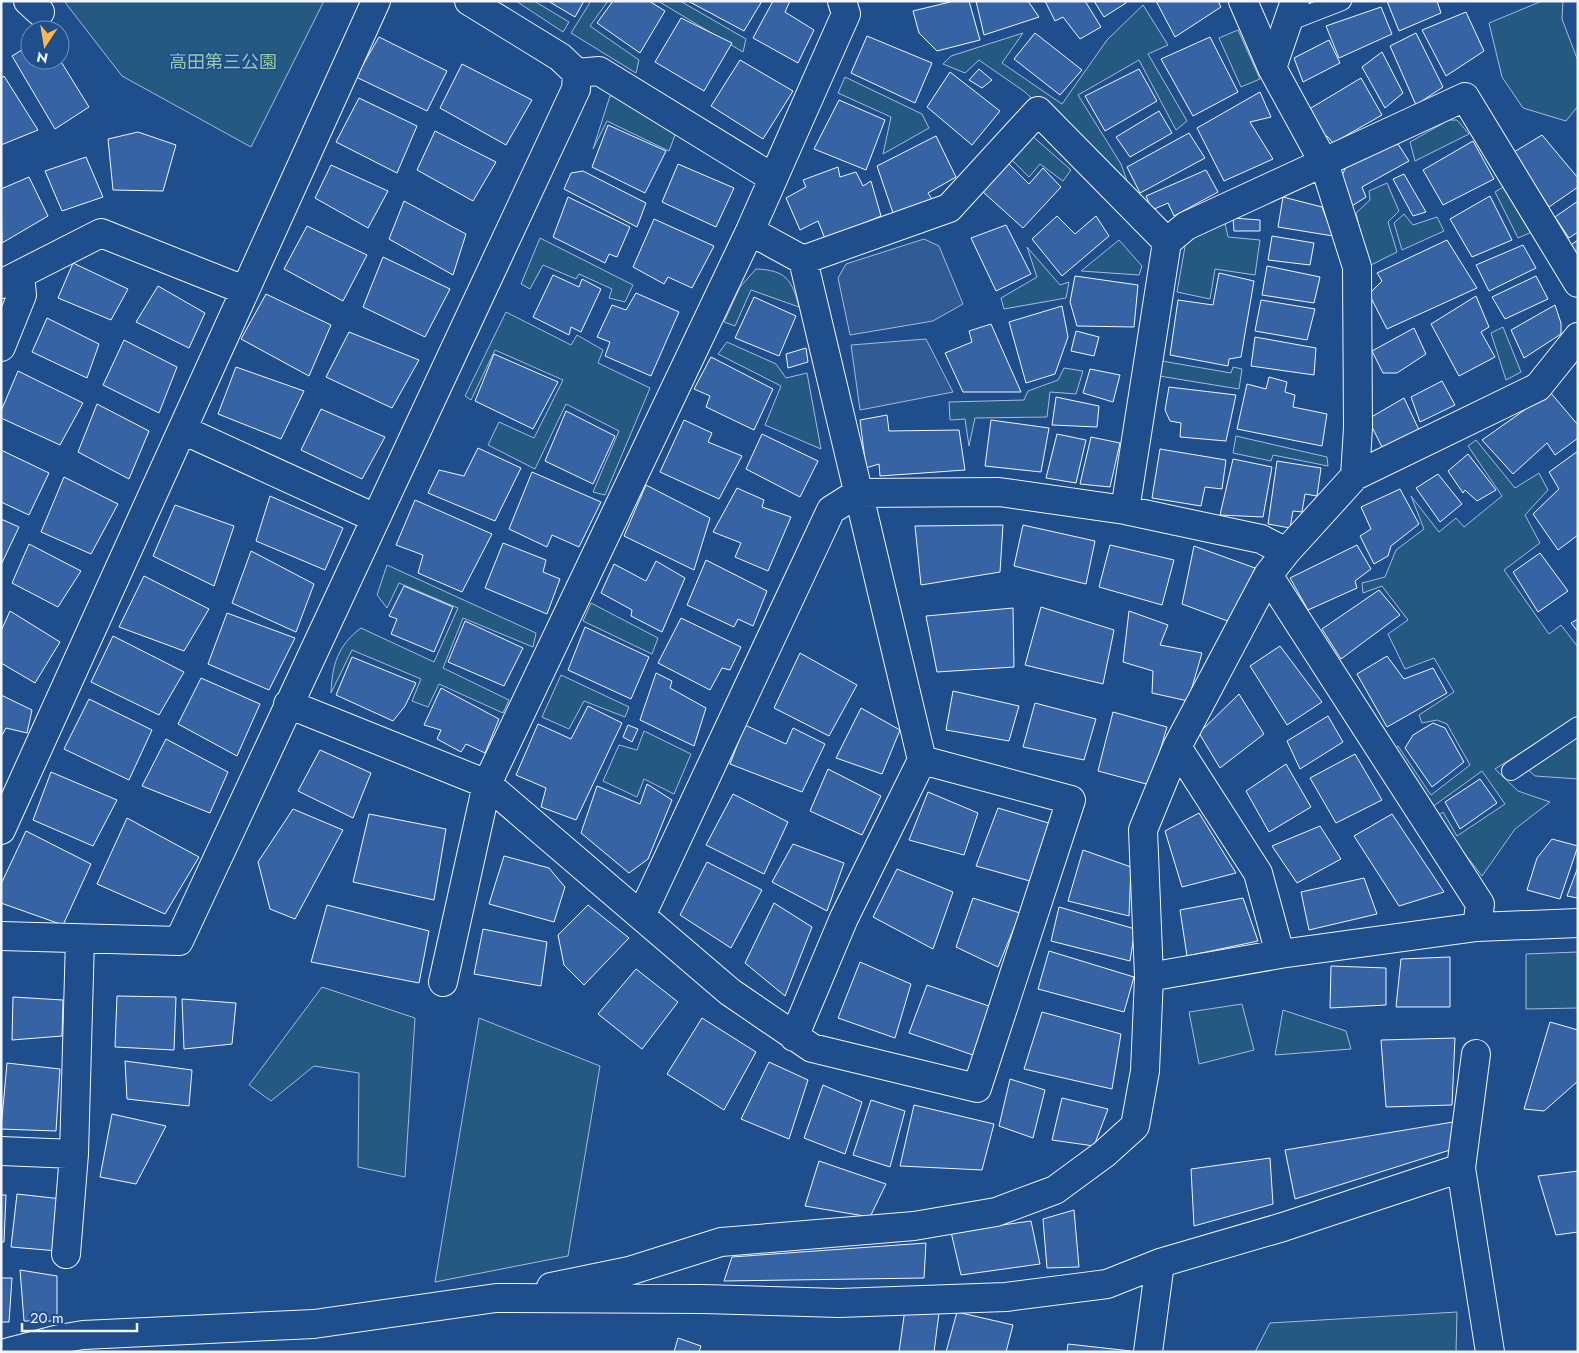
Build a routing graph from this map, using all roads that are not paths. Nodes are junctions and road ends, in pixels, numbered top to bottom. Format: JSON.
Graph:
{"nodes":[{"id":1,"x":376,"y":1,"type":"edge"},
{"id":2,"x":469,"y":1,"type":"edge"},
{"id":3,"x":842,"y":1,"type":"edge"},
{"id":4,"x":1243,"y":1,"type":"edge"},
{"id":5,"x":1342,"y":1,"type":"edge"},
{"id":6,"x":1292,"y":12,"type":"edge"},
{"id":7,"x":1272,"y":68,"type":"junction"},
{"id":8,"x":576,"y":73,"type":"junction"},
{"id":9,"x":1324,"y":163,"type":"junction"},
{"id":10,"x":773,"y":178,"type":"junction"},
{"id":11,"x":750,"y":231,"type":"junction"},
{"id":12,"x":1167,"y":242,"type":"junction"},
{"id":13,"x":803,"y":260,"type":"junction"},
{"id":14,"x":11,"y":280,"type":"edge"},
{"id":15,"x":1578,"y":283,"type":"edge"},
{"id":16,"x":244,"y":290,"type":"junction"},
{"id":17,"x":1578,"y":337,"type":"edge"},
{"id":18,"x":1,"y":347,"type":"edge"},
{"id":19,"x":183,"y":430,"type":"junction"},
{"id":20,"x":1355,"y":476,"type":"junction"},
{"id":21,"x":858,"y":492,"type":"junction"},
{"id":22,"x":1125,"y":510,"type":"junction"},
{"id":23,"x":375,"y":518,"type":"junction"},
{"id":24,"x":1286,"y":552,"type":"junction"},
{"id":25,"x":1268,"y":575,"type":"junction"},
{"id":26,"x":288,"y":704,"type":"junction"},
{"id":27,"x":1578,"y":726,"type":"edge"},
{"id":28,"x":1177,"y":747,"type":"junction"},
{"id":29,"x":922,"y":760,"type":"junction"},
{"id":30,"x":1511,"y":771,"type":"dead end"},
{"id":31,"x":488,"y":784,"type":"junction"},
{"id":32,"x":1,"y":830,"type":"edge"},
{"id":33,"x":1482,"y":906,"type":"junction"},
{"id":34,"x":641,"y":916,"type":"junction"},
{"id":35,"x":1578,"y":923,"type":"edge"},
{"id":36,"x":1,"y":936,"type":"edge"},
{"id":37,"x":80,"y":938,"type":"junction"},
{"id":38,"x":1280,"y":954,"type":"junction"},
{"id":39,"x":1149,"y":977,"type":"junction"},
{"id":40,"x":443,"y":982,"type":"dead end"},
{"id":41,"x":794,"y":1038,"type":"junction"},
{"id":42,"x":1476,"y":1054,"type":"dead end"},
{"id":43,"x":1,"y":1151,"type":"edge"},
{"id":44,"x":74,"y":1154,"type":"junction"},
{"id":45,"x":1460,"y":1168,"type":"junction"},
{"id":46,"x":66,"y":1254,"type":"dead end"},
{"id":47,"x":1160,"y":1263,"type":"junction"},
{"id":48,"x":496,"y":1298,"type":"junction"},
{"id":49,"x":9,"y":1352,"type":"edge"},
{"id":50,"x":1148,"y":1352,"type":"edge"},
{"id":51,"x":1490,"y":1352,"type":"edge"}],
"edges":[{"from":1,"to":16,"type":"street"},
{"from":2,"to":8,"type":"street"},
{"from":3,"to":10,"type":"street"},
{"from":4,"to":7,"type":"street"},
{"from":5,"to":6,"type":"lane"},
{"from":6,"to":7,"type":"street"},
{"from":7,"to":9,"type":"street"},
{"from":8,"to":10,"type":"street"},
{"from":8,"to":23,"type":"street"},
{"from":9,"to":12,"type":"street"},
{"from":9,"to":15,"type":"street"},
{"from":9,"to":20,"type":"street"},
{"from":10,"to":11,"type":"street"},
{"from":11,"to":13,"type":"street"},
{"from":11,"to":31,"type":"street"},
{"from":12,"to":13,"type":"street"},
{"from":12,"to":22,"type":"street"},
{"from":13,"to":21,"type":"street"},
{"from":14,"to":16,"type":"street"},
{"from":14,"to":18,"type":"street"},
{"from":16,"to":19,"type":"street"},
{"from":17,"to":20,"type":"street"},
{"from":19,"to":23,"type":"street"},
{"from":19,"to":32,"type":"street"},
{"from":20,"to":24,"type":"street"},
{"from":21,"to":22,"type":"street"},
{"from":21,"to":29,"type":"street"},
{"from":21,"to":34,"type":"street"},
{"from":22,"to":24,"type":"street"},
{"from":23,"to":26,"type":"street"},
{"from":24,"to":25,"type":"street"},
{"from":25,"to":28,"type":"street"},
{"from":25,"to":33,"type":"street"},
{"from":26,"to":31,"type":"street"},
{"from":26,"to":37,"type":"street"},
{"from":27,"to":30,"type":"lane"},
{"from":28,"to":38,"type":"street"},
{"from":28,"to":39,"type":"street"},
{"from":29,"to":41,"type":"street"},
{"from":29,"to":41,"type":"street"},
{"from":31,"to":34,"type":"street"},
{"from":31,"to":40,"type":"street"},
{"from":33,"to":35,"type":"street"},
{"from":33,"to":38,"type":"street"},
{"from":34,"to":41,"type":"street"},
{"from":36,"to":37,"type":"street"},
{"from":37,"to":44,"type":"street"},
{"from":38,"to":39,"type":"street"},
{"from":39,"to":48,"type":"street"},
{"from":42,"to":45,"type":"street"},
{"from":43,"to":44,"type":"street"},
{"from":44,"to":46,"type":"street"},
{"from":45,"to":47,"type":"street"},
{"from":45,"to":51,"type":"street"},
{"from":47,"to":48,"type":"street"},
{"from":47,"to":50,"type":"street"},
{"from":48,"to":49,"type":"street"}]}
